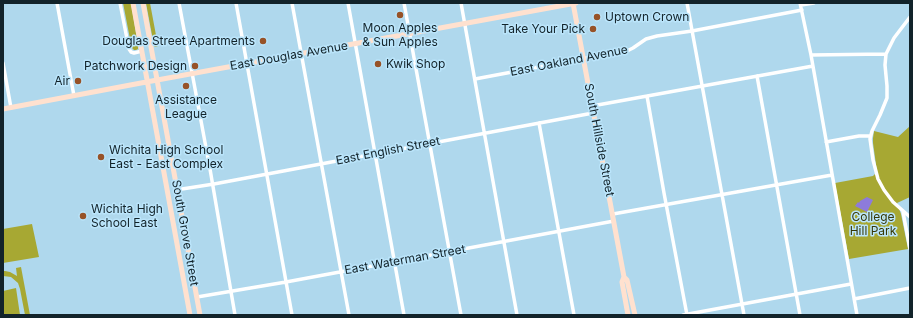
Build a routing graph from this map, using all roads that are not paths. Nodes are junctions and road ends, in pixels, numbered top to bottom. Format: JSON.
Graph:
{"nodes":[{"id":1,"x":57,"y":3,"type":"edge"},
{"id":2,"x":120,"y":3,"type":"edge"},
{"id":3,"x":133,"y":3,"type":"edge"},
{"id":4,"x":143,"y":3,"type":"edge"},
{"id":5,"x":179,"y":3,"type":"edge"},
{"id":6,"x":236,"y":3,"type":"edge"},
{"id":7,"x":292,"y":3,"type":"edge"},
{"id":8,"x":348,"y":3,"type":"edge"},
{"id":9,"x":404,"y":3,"type":"edge"},
{"id":10,"x":461,"y":3,"type":"edge"},
{"id":11,"x":574,"y":3,"type":"edge"},
{"id":12,"x":687,"y":3,"type":"edge"},
{"id":13,"x":814,"y":3,"type":"edge"},
{"id":14,"x":801,"y":4,"type":"edge"},
{"id":15,"x":802,"y":10,"type":"junction"},
{"id":16,"x":910,"y":17,"type":"edge"},
{"id":17,"x":465,"y":24,"type":"junction"},
{"id":18,"x":692,"y":31,"type":"junction"},
{"id":19,"x":409,"y":34,"type":"junction"},
{"id":20,"x":355,"y":44,"type":"junction"},
{"id":21,"x":142,"y":51,"type":"junction"},
{"id":22,"x":301,"y":54,"type":"junction"},
{"id":23,"x":886,"y":54,"type":"junction"},
{"id":24,"x":811,"y":55,"type":"junction"},
{"id":25,"x":583,"y":58,"type":"junction"},
{"id":26,"x":3,"y":63,"type":"edge"},
{"id":27,"x":247,"y":64,"type":"junction"},
{"id":28,"x":813,"y":66,"type":"junction"},
{"id":29,"x":192,"y":74,"type":"junction"},
{"id":30,"x":757,"y":76,"type":"junction"},
{"id":31,"x":475,"y":79,"type":"junction"},
{"id":32,"x":157,"y":80,"type":"junction"},
{"id":33,"x":148,"y":82,"type":"junction"},
{"id":34,"x":702,"y":86,"type":"junction"},
{"id":35,"x":74,"y":96,"type":"junction"},
{"id":36,"x":647,"y":96,"type":"junction"},
{"id":37,"x":592,"y":106,"type":"junction"},
{"id":38,"x":11,"y":108,"type":"junction"},
{"id":39,"x":3,"y":109,"type":"edge"},
{"id":40,"x":593,"y":113,"type":"junction"},
{"id":41,"x":539,"y":123,"type":"junction"},
{"id":42,"x":485,"y":133,"type":"junction"},
{"id":43,"x":870,"y":136,"type":"junction"},
{"id":44,"x":826,"y":142,"type":"junction"},
{"id":45,"x":430,"y":143,"type":"junction"},
{"id":46,"x":375,"y":154,"type":"junction"},
{"id":47,"x":321,"y":164,"type":"junction"},
{"id":48,"x":266,"y":174,"type":"junction"},
{"id":49,"x":832,"y":175,"type":"junction"},
{"id":50,"x":212,"y":184,"type":"junction"},
{"id":51,"x":777,"y":185,"type":"junction"},
{"id":52,"x":182,"y":189,"type":"dead end"},
{"id":53,"x":722,"y":195,"type":"junction"},
{"id":54,"x":666,"y":205,"type":"junction"},
{"id":55,"x":903,"y":212,"type":"junction"},
{"id":56,"x":613,"y":214,"type":"junction"},
{"id":57,"x":910,"y":217,"type":"edge"},
{"id":58,"x":614,"y":221,"type":"junction"},
{"id":59,"x":559,"y":231,"type":"junction"},
{"id":60,"x":504,"y":241,"type":"junction"},
{"id":61,"x":910,"y":249,"type":"edge"},
{"id":62,"x":450,"y":252,"type":"junction"},
{"id":63,"x":394,"y":262,"type":"junction"},
{"id":64,"x":341,"y":272,"type":"junction"},
{"id":65,"x":624,"y":277,"type":"junction"},
{"id":66,"x":286,"y":282,"type":"junction"},
{"id":67,"x":851,"y":284,"type":"junction"},
{"id":68,"x":910,"y":288,"type":"edge"},
{"id":69,"x":231,"y":292,"type":"junction"},
{"id":70,"x":796,"y":294,"type":"junction"},
{"id":71,"x":196,"y":297,"type":"junction"},
{"id":72,"x":854,"y":299,"type":"junction"},
{"id":73,"x":741,"y":304,"type":"junction"},
{"id":74,"x":190,"y":315,"type":"edge"},
{"id":75,"x":200,"y":315,"type":"edge"},
{"id":76,"x":235,"y":315,"type":"edge"},
{"id":77,"x":292,"y":315,"type":"edge"},
{"id":78,"x":349,"y":315,"type":"edge"},
{"id":79,"x":404,"y":315,"type":"edge"},
{"id":80,"x":461,"y":315,"type":"edge"},
{"id":81,"x":517,"y":315,"type":"edge"},
{"id":82,"x":574,"y":315,"type":"edge"},
{"id":83,"x":628,"y":315,"type":"edge"},
{"id":84,"x":635,"y":315,"type":"edge"},
{"id":85,"x":686,"y":315,"type":"edge"},
{"id":86,"x":744,"y":315,"type":"edge"},
{"id":87,"x":800,"y":315,"type":"edge"},
{"id":88,"x":857,"y":315,"type":"edge"}],
"edges":[{"from":1,"to":35,"type":"street"},
{"from":2,"to":21,"type":"street"},
{"from":3,"to":21,"type":"main road","name":"South Grove Street"},
{"from":4,"to":32,"type":"main road","name":"South Grove Street"},
{"from":5,"to":29,"type":"street"},
{"from":6,"to":27,"type":"street"},
{"from":7,"to":22,"type":"street"},
{"from":8,"to":20,"type":"street"},
{"from":9,"to":19,"type":"street"},
{"from":10,"to":17,"type":"street"},
{"from":11,"to":17,"type":"main road","name":"East Douglas Avenue"},
{"from":11,"to":25,"type":"main road","name":"South Hillside Street"},
{"from":12,"to":18,"type":"street"},
{"from":13,"to":14,"type":"street"},
{"from":14,"to":15,"type":"street"},
{"from":15,"to":18,"type":"street","name":"East Oakland Avenue"},
{"from":15,"to":24,"type":"street"},
{"from":16,"to":23,"type":"street"},
{"from":17,"to":19,"type":"main road","name":"East Douglas Avenue"},
{"from":17,"to":31,"type":"street"},
{"from":18,"to":25,"type":"street","name":"East Oakland Avenue"},
{"from":18,"to":34,"type":"street"},
{"from":19,"to":20,"type":"main road","name":"East Douglas Avenue"},
{"from":19,"to":45,"type":"street"},
{"from":20,"to":22,"type":"main road","name":"East Douglas Avenue"},
{"from":20,"to":46,"type":"street"},
{"from":21,"to":33,"type":"main road","name":"South Grove Street"},
{"from":22,"to":27,"type":"main road","name":"East Douglas Avenue"},
{"from":22,"to":47,"type":"street"},
{"from":23,"to":24,"type":"street"},
{"from":23,"to":43,"type":"street"},
{"from":24,"to":28,"type":"street"},
{"from":25,"to":31,"type":"street","name":"East Oakland Avenue"},
{"from":25,"to":37,"type":"main road","name":"South Hillside Street"},
{"from":26,"to":38,"type":"street"},
{"from":27,"to":29,"type":"main road","name":"East Douglas Avenue"},
{"from":27,"to":48,"type":"street"},
{"from":28,"to":30,"type":"street"},
{"from":28,"to":44,"type":"street"},
{"from":29,"to":32,"type":"main road","name":"East Douglas Avenue"},
{"from":29,"to":50,"type":"street"},
{"from":30,"to":34,"type":"street"},
{"from":30,"to":51,"type":"street"},
{"from":31,"to":42,"type":"street"},
{"from":32,"to":33,"type":"main road","name":"East Douglas Avenue"},
{"from":32,"to":71,"type":"main road","name":"South Grove Street"},
{"from":33,"to":35,"type":"main road","name":"East Douglas Avenue"},
{"from":33,"to":74,"type":"main road","name":"South Grove Street"},
{"from":34,"to":36,"type":"street"},
{"from":34,"to":53,"type":"street"},
{"from":35,"to":38,"type":"main road","name":"East Douglas Avenue"},
{"from":36,"to":37,"type":"street"},
{"from":36,"to":54,"type":"street"},
{"from":37,"to":40,"type":"main road","name":"South Hillside Street"},
{"from":38,"to":39,"type":"main road","name":"East Douglas Avenue"},
{"from":40,"to":41,"type":"street","name":"East English Street"},
{"from":40,"to":56,"type":"main road","name":"South Hillside Street"},
{"from":41,"to":42,"type":"street","name":"East English Street"},
{"from":41,"to":59,"type":"street"},
{"from":42,"to":45,"type":"street","name":"East English Street"},
{"from":42,"to":60,"type":"street"},
{"from":43,"to":44,"type":"street"},
{"from":43,"to":55,"type":"street"},
{"from":44,"to":49,"type":"street"},
{"from":45,"to":46,"type":"street","name":"East English Street"},
{"from":45,"to":62,"type":"street"},
{"from":46,"to":47,"type":"street","name":"East English Street"},
{"from":46,"to":63,"type":"street"},
{"from":47,"to":48,"type":"street","name":"East English Street"},
{"from":47,"to":64,"type":"street"},
{"from":48,"to":50,"type":"street","name":"East English Street"},
{"from":48,"to":66,"type":"street"},
{"from":49,"to":51,"type":"street"},
{"from":49,"to":67,"type":"street"},
{"from":50,"to":52,"type":"street","name":"East English Street"},
{"from":50,"to":69,"type":"street"},
{"from":51,"to":53,"type":"street"},
{"from":51,"to":70,"type":"street"},
{"from":53,"to":54,"type":"street"},
{"from":53,"to":73,"type":"street"},
{"from":54,"to":56,"type":"street"},
{"from":54,"to":85,"type":"street"},
{"from":55,"to":57,"type":"street"},
{"from":55,"to":61,"type":"street"},
{"from":56,"to":58,"type":"main road","name":"South Hillside Street"},
{"from":58,"to":59,"type":"street","name":"East Waterman Street"},
{"from":58,"to":65,"type":"main road","name":"South Hillside Street"},
{"from":59,"to":60,"type":"street","name":"East Waterman Street"},
{"from":59,"to":82,"type":"street"},
{"from":60,"to":62,"type":"street","name":"East Waterman Street"},
{"from":60,"to":81,"type":"street"},
{"from":62,"to":63,"type":"street","name":"East Waterman Street"},
{"from":62,"to":80,"type":"street"},
{"from":63,"to":64,"type":"street","name":"East Waterman Street"},
{"from":63,"to":79,"type":"street"},
{"from":64,"to":66,"type":"street","name":"East Waterman Street"},
{"from":64,"to":78,"type":"street"},
{"from":65,"to":83,"type":"main road","name":"South Hillside Street"},
{"from":65,"to":84,"type":"main road","name":"South Hillside Street"},
{"from":66,"to":69,"type":"street","name":"East Waterman Street"},
{"from":66,"to":77,"type":"street"},
{"from":67,"to":70,"type":"street"},
{"from":67,"to":72,"type":"street"},
{"from":68,"to":72,"type":"street"},
{"from":69,"to":71,"type":"street","name":"East Waterman Street"},
{"from":69,"to":76,"type":"street"},
{"from":70,"to":73,"type":"street"},
{"from":70,"to":87,"type":"street"},
{"from":71,"to":75,"type":"main road","name":"South Grove Street"},
{"from":72,"to":88,"type":"street"},
{"from":73,"to":85,"type":"street"},
{"from":73,"to":86,"type":"street"}]}
